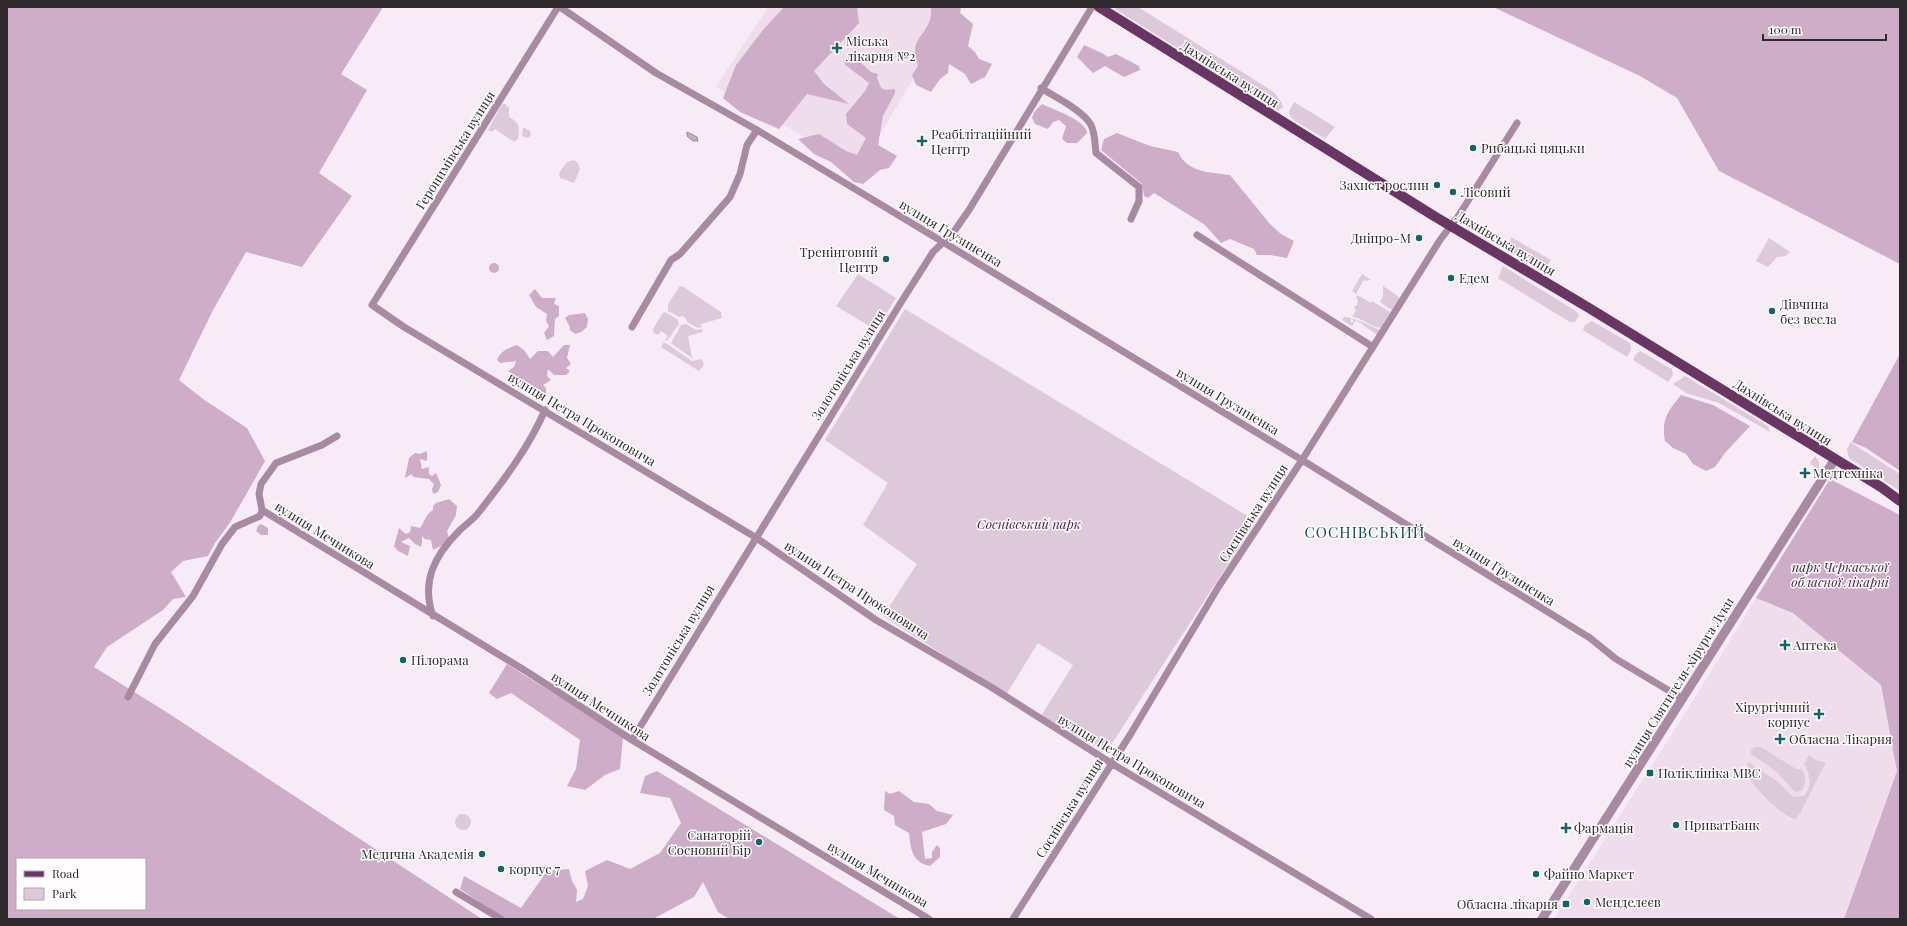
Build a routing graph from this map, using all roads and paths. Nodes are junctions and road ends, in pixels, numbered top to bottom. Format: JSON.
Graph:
{"nodes":[{"id":1,"x":559,"y":7,"type":"edge"},
{"id":2,"x":1092,"y":7,"type":"edge"},
{"id":3,"x":1099,"y":7,"type":"edge"},
{"id":4,"x":1041,"y":88,"type":"junction"},
{"id":5,"x":1518,"y":123,"type":"dead end"},
{"id":6,"x":757,"y":130,"type":"junction"},
{"id":7,"x":1131,"y":219,"type":"dead end"},
{"id":8,"x":1451,"y":226,"type":"junction"},
{"id":9,"x":1197,"y":236,"type":"dead end"},
{"id":10,"x":943,"y":242,"type":"junction"},
{"id":11,"x":372,"y":305,"type":"joint"},
{"id":12,"x":632,"y":327,"type":"dead end"},
{"id":13,"x":1373,"y":348,"type":"junction"},
{"id":14,"x":545,"y":410,"type":"junction"},
{"id":15,"x":337,"y":436,"type":"dead end"},
{"id":16,"x":1835,"y":459,"type":"junction"},
{"id":17,"x":1302,"y":460,"type":"junction"},
{"id":18,"x":1900,"y":501,"type":"edge"},
{"id":19,"x":262,"y":510,"type":"junction"},
{"id":20,"x":755,"y":537,"type":"junction"},
{"id":21,"x":433,"y":616,"type":"junction"},
{"id":22,"x":128,"y":696,"type":"dead end"},
{"id":23,"x":1683,"y":699,"type":"junction"},
{"id":24,"x":632,"y":740,"type":"junction"},
{"id":25,"x":1111,"y":763,"type":"junction"},
{"id":26,"x":456,"y":892,"type":"dead end"},
{"id":27,"x":500,"y":919,"type":"edge"},
{"id":28,"x":929,"y":919,"type":"edge"},
{"id":29,"x":1013,"y":919,"type":"edge"},
{"id":30,"x":1371,"y":919,"type":"edge"},
{"id":31,"x":1542,"y":919,"type":"edge"}],
"edges":[{"from":1,"to":6,"type":"street","name":"вулиця Грузиненка"},
{"from":1,"to":11,"type":"street","name":"Геронимівська вулиця"},
{"from":2,"to":4,"type":"street","name":"Золотоніська вулиця"},
{"from":3,"to":8,"type":"main road","name":"Дахнівська вулиця"},
{"from":4,"to":7,"type":"street"},
{"from":4,"to":10,"type":"street","name":"Золотоніська вулиця"},
{"from":5,"to":8,"type":"street","name":"Соснівська вулиця"},
{"from":6,"to":10,"type":"street","name":"вулиця Грузиненка"},
{"from":6,"to":12,"type":"street"},
{"from":8,"to":13,"type":"street","name":"Соснівська вулиця"},
{"from":8,"to":16,"type":"main road","name":"Дахнівська вулиця"},
{"from":9,"to":13,"type":"street"},
{"from":10,"to":17,"type":"street","name":"вулиця Грузиненка"},
{"from":10,"to":20,"type":"street","name":"Золотоніська вулиця"},
{"from":11,"to":14,"type":"street","name":"вулиця Петра Прокоповича"},
{"from":13,"to":17,"type":"street","name":"Соснівська вулиця"},
{"from":14,"to":20,"type":"street","name":"вулиця Петра Прокоповича"},
{"from":14,"to":21,"type":"street"},
{"from":15,"to":19,"type":"street"},
{"from":16,"to":18,"type":"main road","name":"Дахнівська вулиця"},
{"from":16,"to":23,"type":"street","name":"вулиця Святителя-хірурга Луки"},
{"from":17,"to":23,"type":"street","name":"вулиця Грузиненка"},
{"from":17,"to":25,"type":"street","name":"Соснівська вулиця"},
{"from":19,"to":21,"type":"street","name":"вулиця Мечникова"},
{"from":19,"to":22,"type":"street"},
{"from":20,"to":24,"type":"street","name":"Золотоніська вулиця"},
{"from":20,"to":25,"type":"street","name":"вулиця Петра Прокоповича"},
{"from":21,"to":24,"type":"street","name":"вулиця Мечникова"},
{"from":23,"to":31,"type":"street","name":"вулиця Святителя-хірурга Луки"},
{"from":24,"to":28,"type":"street","name":"вулиця Мечникова"},
{"from":25,"to":29,"type":"street","name":"Соснівська вулиця"},
{"from":25,"to":30,"type":"street","name":"вулиця Петра Прокоповича"},
{"from":26,"to":27,"type":"street"}]}
